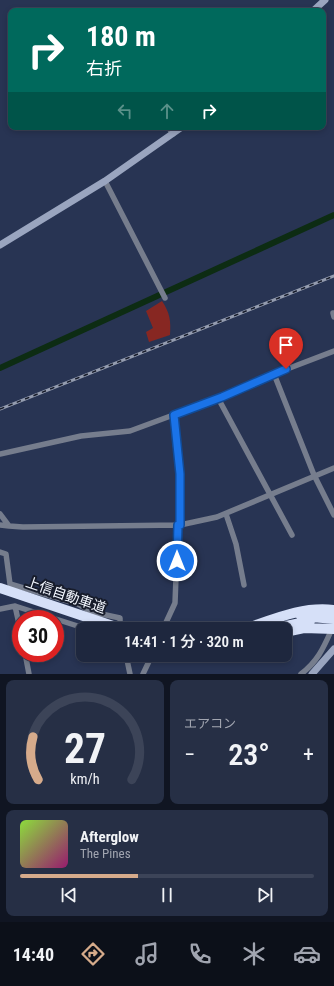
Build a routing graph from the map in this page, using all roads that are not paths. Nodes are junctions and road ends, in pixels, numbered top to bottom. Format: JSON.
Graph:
{"nodes":[{"id":1,"x":325,"y":0,"type":"edge"},
{"id":2,"x":316,"y":8,"type":"edge"},
{"id":3,"x":170,"y":130,"type":"edge"},
{"id":4,"x":178,"y":130,"type":"edge"},
{"id":5,"x":173,"y":134,"type":"junction"},
{"id":6,"x":105,"y":181,"type":"junction"},
{"id":7,"x":0,"y":245,"type":"edge"},
{"id":8,"x":165,"y":298,"type":"dead end"},
{"id":9,"x":334,"y":351,"type":"edge"},
{"id":10,"x":274,"y":374,"type":"junction"},
{"id":11,"x":218,"y":398,"type":"junction"},
{"id":12,"x":174,"y":415,"type":"junction"},
{"id":13,"x":0,"y":454,"type":"edge"},
{"id":14,"x":334,"y":468,"type":"edge"},
{"id":15,"x":314,"y":475,"type":"junction"},
{"id":16,"x":270,"y":494,"type":"junction"},
{"id":17,"x":0,"y":514,"type":"edge"},
{"id":18,"x":226,"y":514,"type":"junction"},
{"id":19,"x":334,"y":516,"type":"edge"},
{"id":20,"x":0,"y":525,"type":"edge"},
{"id":21,"x":179,"y":525,"type":"junction"},
{"id":22,"x":9,"y":526,"type":"junction"},
{"id":23,"x":292,"y":535,"type":"dead end"},
{"id":24,"x":0,"y":552,"type":"edge"},
{"id":25,"x":244,"y":585,"type":"dead end"},
{"id":26,"x":0,"y":588,"type":"edge"},
{"id":27,"x":0,"y":592,"type":"edge"},
{"id":28,"x":15,"y":606,"type":"junction"},
{"id":29,"x":0,"y":609,"type":"edge"},
{"id":30,"x":16,"y":610,"type":"edge"},
{"id":31,"x":334,"y":610,"type":"edge"},
{"id":32,"x":334,"y":620,"type":"edge"},
{"id":33,"x":88,"y":622,"type":"edge"},
{"id":34,"x":105,"y":622,"type":"edge"},
{"id":35,"x":120,"y":622,"type":"edge"},
{"id":36,"x":167,"y":622,"type":"edge"},
{"id":37,"x":265,"y":622,"type":"edge"},
{"id":38,"x":278,"y":622,"type":"edge"},
{"id":39,"x":292,"y":624,"type":"edge"},
{"id":40,"x":76,"y":625,"type":"edge"},
{"id":41,"x":332,"y":630,"type":"edge"},
{"id":42,"x":292,"y":631,"type":"edge"},
{"id":43,"x":334,"y":649,"type":"edge"},
{"id":44,"x":27,"y":662,"type":"edge"},
{"id":45,"x":127,"y":662,"type":"edge"},
{"id":46,"x":149,"y":662,"type":"edge"},
{"id":47,"x":29,"y":674,"type":"edge"},
{"id":48,"x":130,"y":674,"type":"edge"},
{"id":49,"x":143,"y":674,"type":"edge"},
{"id":50,"x":301,"y":674,"type":"edge"},
{"id":51,"x":312,"y":674,"type":"edge"}],
"edges":[{"from":1,"to":2,"type":"street"},
{"from":3,"to":5,"type":"street"},
{"from":4,"to":5,"type":"street"},
{"from":5,"to":6,"type":"street"},
{"from":6,"to":7,"type":"street"},
{"from":6,"to":8,"type":"street"},
{"from":9,"to":10,"type":"street"},
{"from":10,"to":11,"type":"street"},
{"from":10,"to":15,"type":"street"},
{"from":11,"to":12,"type":"street"},
{"from":11,"to":16,"type":"street"},
{"from":12,"to":13,"type":"street"},
{"from":12,"to":21,"type":"street"},
{"from":14,"to":15,"type":"street"},
{"from":15,"to":16,"type":"street"},
{"from":15,"to":19,"type":"street"},
{"from":16,"to":18,"type":"street"},
{"from":16,"to":23,"type":"street"},
{"from":17,"to":22,"type":"street"},
{"from":18,"to":21,"type":"street"},
{"from":18,"to":25,"type":"street"},
{"from":20,"to":22,"type":"street"},
{"from":21,"to":22,"type":"street"},
{"from":21,"to":36,"type":"street"},
{"from":24,"to":35,"type":"street"},
{"from":26,"to":34,"type":"highway","name":"上信自動車道"},
{"from":27,"to":33,"type":"highway","name":"上信自動車道"},
{"from":28,"to":29,"type":"street"},
{"from":28,"to":30,"type":"street"},
{"from":28,"to":40,"type":"street"},
{"from":31,"to":37,"type":"highway"},
{"from":32,"to":38,"type":"highway"},
{"from":32,"to":39,"type":"highway"},
{"from":41,"to":42,"type":"highway"},
{"from":41,"to":50,"type":"street"},
{"from":43,"to":51,"type":"street"},
{"from":44,"to":47,"type":"street"},
{"from":45,"to":48,"type":"street"},
{"from":46,"to":49,"type":"street"}]}
